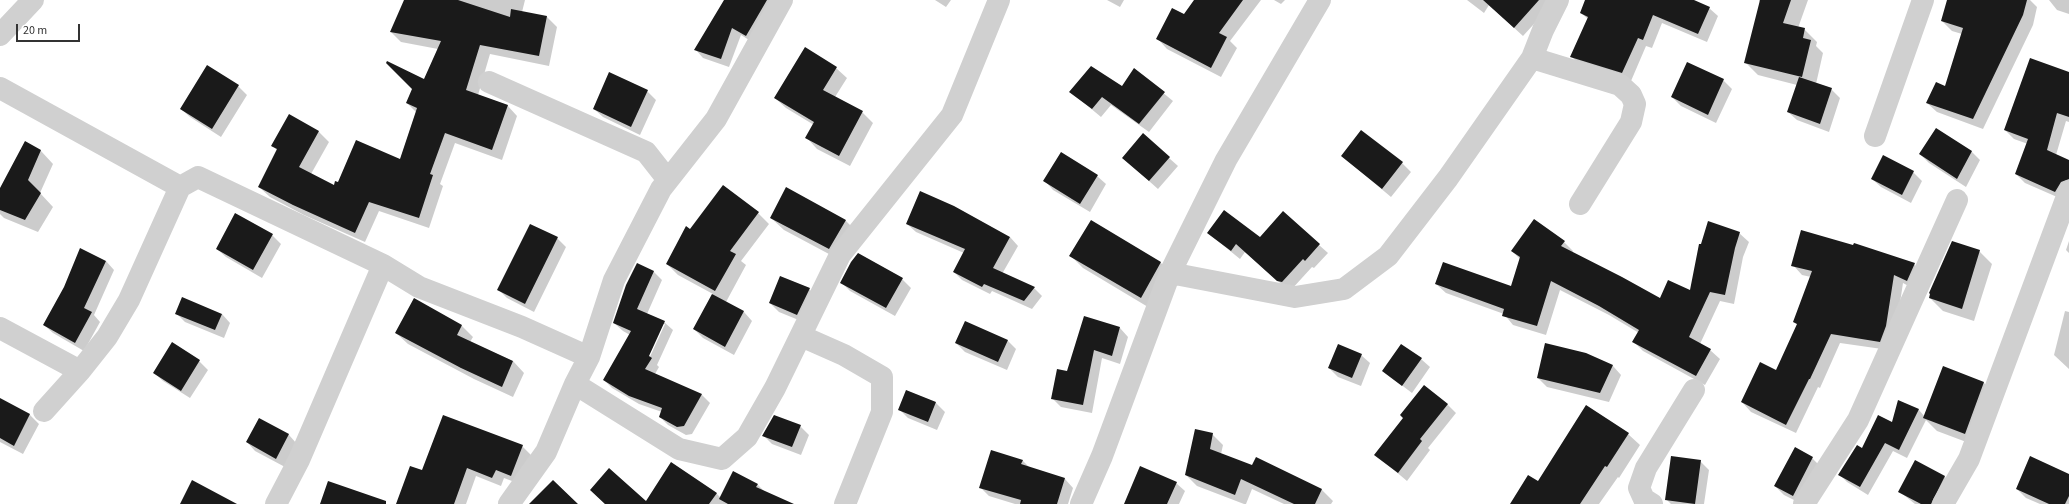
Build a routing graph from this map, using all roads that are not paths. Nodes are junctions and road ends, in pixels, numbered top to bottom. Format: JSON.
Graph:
{"nodes":[{"id":1,"x":33,"y":0,"type":"edge"},
{"id":2,"x":782,"y":0,"type":"edge"},
{"id":3,"x":999,"y":0,"type":"edge"},
{"id":4,"x":1320,"y":0,"type":"edge"},
{"id":5,"x":1558,"y":0,"type":"edge"},
{"id":6,"x":1923,"y":0,"type":"edge"},
{"id":7,"x":0,"y":34,"type":"edge"},
{"id":8,"x":1532,"y":58,"type":"junction"},
{"id":9,"x":489,"y":82,"type":"dead end"},
{"id":10,"x":0,"y":88,"type":"edge"},
{"id":11,"x":1875,"y":136,"type":"dead end"},
{"id":12,"x":668,"y":180,"type":"junction"},
{"id":13,"x":180,"y":187,"type":"junction"},
{"id":14,"x":2069,"y":191,"type":"edge"},
{"id":15,"x":1957,"y":200,"type":"dead end"},
{"id":16,"x":1580,"y":204,"type":"dead end"},
{"id":17,"x":383,"y":265,"type":"junction"},
{"id":18,"x":1170,"y":273,"type":"junction"},
{"id":19,"x":0,"y":328,"type":"edge"},
{"id":20,"x":801,"y":336,"type":"junction"},
{"id":21,"x":589,"y":357,"type":"junction"},
{"id":22,"x":80,"y":371,"type":"junction"},
{"id":23,"x":575,"y":384,"type":"junction"},
{"id":24,"x":1694,"y":390,"type":"dead end"},
{"id":25,"x":44,"y":410,"type":"dead end"},
{"id":26,"x":276,"y":504,"type":"edge"},
{"id":27,"x":509,"y":504,"type":"edge"},
{"id":28,"x":845,"y":504,"type":"edge"},
{"id":29,"x":1081,"y":504,"type":"edge"},
{"id":30,"x":1652,"y":504,"type":"edge"},
{"id":31,"x":1804,"y":504,"type":"edge"},
{"id":32,"x":1943,"y":504,"type":"edge"}],
"edges":[{"from":1,"to":7,"type":"street"},
{"from":2,"to":12,"type":"street"},
{"from":3,"to":20,"type":"street"},
{"from":4,"to":18,"type":"street"},
{"from":5,"to":8,"type":"street"},
{"from":6,"to":11,"type":"street"},
{"from":8,"to":16,"type":"street"},
{"from":8,"to":18,"type":"street"},
{"from":9,"to":12,"type":"street"},
{"from":10,"to":13,"type":"street"},
{"from":12,"to":21,"type":"street"},
{"from":13,"to":17,"type":"street"},
{"from":13,"to":22,"type":"street"},
{"from":14,"to":32,"type":"street"},
{"from":15,"to":31,"type":"street"},
{"from":17,"to":21,"type":"street"},
{"from":17,"to":26,"type":"street"},
{"from":18,"to":29,"type":"street"},
{"from":19,"to":22,"type":"street"},
{"from":20,"to":23,"type":"street"},
{"from":20,"to":28,"type":"street"},
{"from":21,"to":23,"type":"street"},
{"from":22,"to":25,"type":"street"},
{"from":23,"to":27,"type":"street"},
{"from":24,"to":30,"type":"street"}]}
